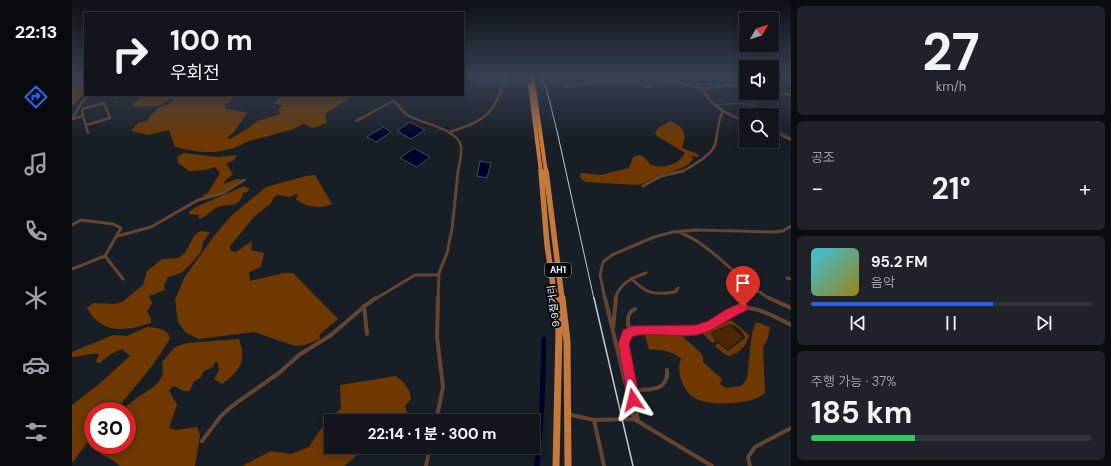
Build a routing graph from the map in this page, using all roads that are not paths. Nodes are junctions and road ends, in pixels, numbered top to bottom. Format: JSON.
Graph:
{"nodes":[{"id":1,"x":88,"y":97,"type":"edge"},
{"id":2,"x":499,"y":97,"type":"edge"},
{"id":3,"x":531,"y":97,"type":"edge"},
{"id":4,"x":535,"y":97,"type":"edge"},
{"id":5,"x":706,"y":97,"type":"edge"},
{"id":6,"x":723,"y":111,"type":"junction"},
{"id":7,"x":83,"y":116,"type":"junction"},
{"id":8,"x":72,"y":119,"type":"edge"},
{"id":9,"x":739,"y":119,"type":"edge"},
{"id":10,"x":356,"y":121,"type":"dead end"},
{"id":11,"x":86,"y":126,"type":"junction"},
{"id":12,"x":449,"y":132,"type":"junction"},
{"id":13,"x":88,"y":133,"type":"dead end"},
{"id":14,"x":779,"y":134,"type":"edge"},
{"id":15,"x":791,"y":140,"type":"edge"},
{"id":16,"x":244,"y":180,"type":"dead end"},
{"id":17,"x":644,"y":186,"type":"dead end"},
{"id":18,"x":72,"y":225,"type":"edge"},
{"id":19,"x":791,"y":226,"type":"edge"},
{"id":20,"x":677,"y":232,"type":"junction"},
{"id":21,"x":118,"y":236,"type":"junction"},
{"id":22,"x":106,"y":256,"type":"junction"},
{"id":23,"x":72,"y":269,"type":"edge"},
{"id":24,"x":646,"y":273,"type":"dead end"},
{"id":25,"x":438,"y":275,"type":"junction"},
{"id":26,"x":631,"y":278,"type":"junction"},
{"id":27,"x":787,"y":278,"type":"dead end"},
{"id":28,"x":123,"y":279,"type":"dead end"},
{"id":29,"x":791,"y":279,"type":"edge"},
{"id":30,"x":678,"y":288,"type":"dead end"},
{"id":31,"x":364,"y":306,"type":"junction"},
{"id":32,"x":791,"y":308,"type":"edge"},
{"id":33,"x":635,"y":309,"type":"dead end"},
{"id":34,"x":791,"y":325,"type":"edge"},
{"id":35,"x":613,"y":332,"type":"junction"},
{"id":36,"x":630,"y":332,"type":"junction"},
{"id":37,"x":367,"y":334,"type":"dead end"},
{"id":38,"x":667,"y":370,"type":"dead end"},
{"id":39,"x":632,"y":390,"type":"junction"},
{"id":40,"x":437,"y":414,"type":"edge"},
{"id":41,"x":567,"y":414,"type":"junction"},
{"id":42,"x":594,"y":420,"type":"junction"},
{"id":43,"x":636,"y":420,"type":"junction"},
{"id":44,"x":791,"y":428,"type":"edge"},
{"id":45,"x":202,"y":441,"type":"dead end"},
{"id":46,"x":429,"y":454,"type":"edge"},
{"id":47,"x":426,"y":466,"type":"edge"},
{"id":48,"x":556,"y":466,"type":"edge"},
{"id":49,"x":568,"y":466,"type":"edge"},
{"id":50,"x":604,"y":466,"type":"edge"},
{"id":51,"x":712,"y":466,"type":"edge"},
{"id":52,"x":750,"y":466,"type":"edge"}],
"edges":[{"from":1,"to":8,"type":"street"},
{"from":2,"to":12,"type":"street"},
{"from":3,"to":48,"type":"highway","name":"9·9절거리","number":"AH1"},
{"from":4,"to":41,"type":"highway","name":"9·9절거리","number":"AH1"},
{"from":5,"to":6,"type":"street"},
{"from":6,"to":9,"type":"street"},
{"from":6,"to":17,"type":"street"},
{"from":7,"to":8,"type":"street"},
{"from":7,"to":11,"type":"street"},
{"from":7,"to":11,"type":"street"},
{"from":10,"to":12,"type":"street"},
{"from":11,"to":13,"type":"street"},
{"from":12,"to":25,"type":"street"},
{"from":14,"to":15,"type":"street"},
{"from":16,"to":21,"type":"street"},
{"from":18,"to":21,"type":"street"},
{"from":19,"to":20,"type":"street"},
{"from":20,"to":32,"type":"street"},
{"from":20,"to":35,"type":"street"},
{"from":21,"to":22,"type":"street"},
{"from":22,"to":23,"type":"street"},
{"from":22,"to":28,"type":"street"},
{"from":24,"to":26,"type":"street"},
{"from":25,"to":31,"type":"street"},
{"from":25,"to":40,"type":"street"},
{"from":26,"to":30,"type":"street"},
{"from":26,"to":35,"type":"street"},
{"from":27,"to":29,"type":"street"},
{"from":31,"to":37,"type":"street"},
{"from":31,"to":45,"type":"street"},
{"from":33,"to":36,"type":"street"},
{"from":34,"to":36,"type":"street"},
{"from":35,"to":43,"type":"street"},
{"from":36,"to":39,"type":"street"},
{"from":38,"to":39,"type":"street"},
{"from":39,"to":43,"type":"street"},
{"from":41,"to":42,"type":"street"},
{"from":41,"to":49,"type":"highway","name":"9·9절거리","number":"AH1"},
{"from":42,"to":43,"type":"street"},
{"from":42,"to":50,"type":"street"},
{"from":43,"to":51,"type":"street"},
{"from":44,"to":52,"type":"street"},
{"from":46,"to":47,"type":"street"}]}
